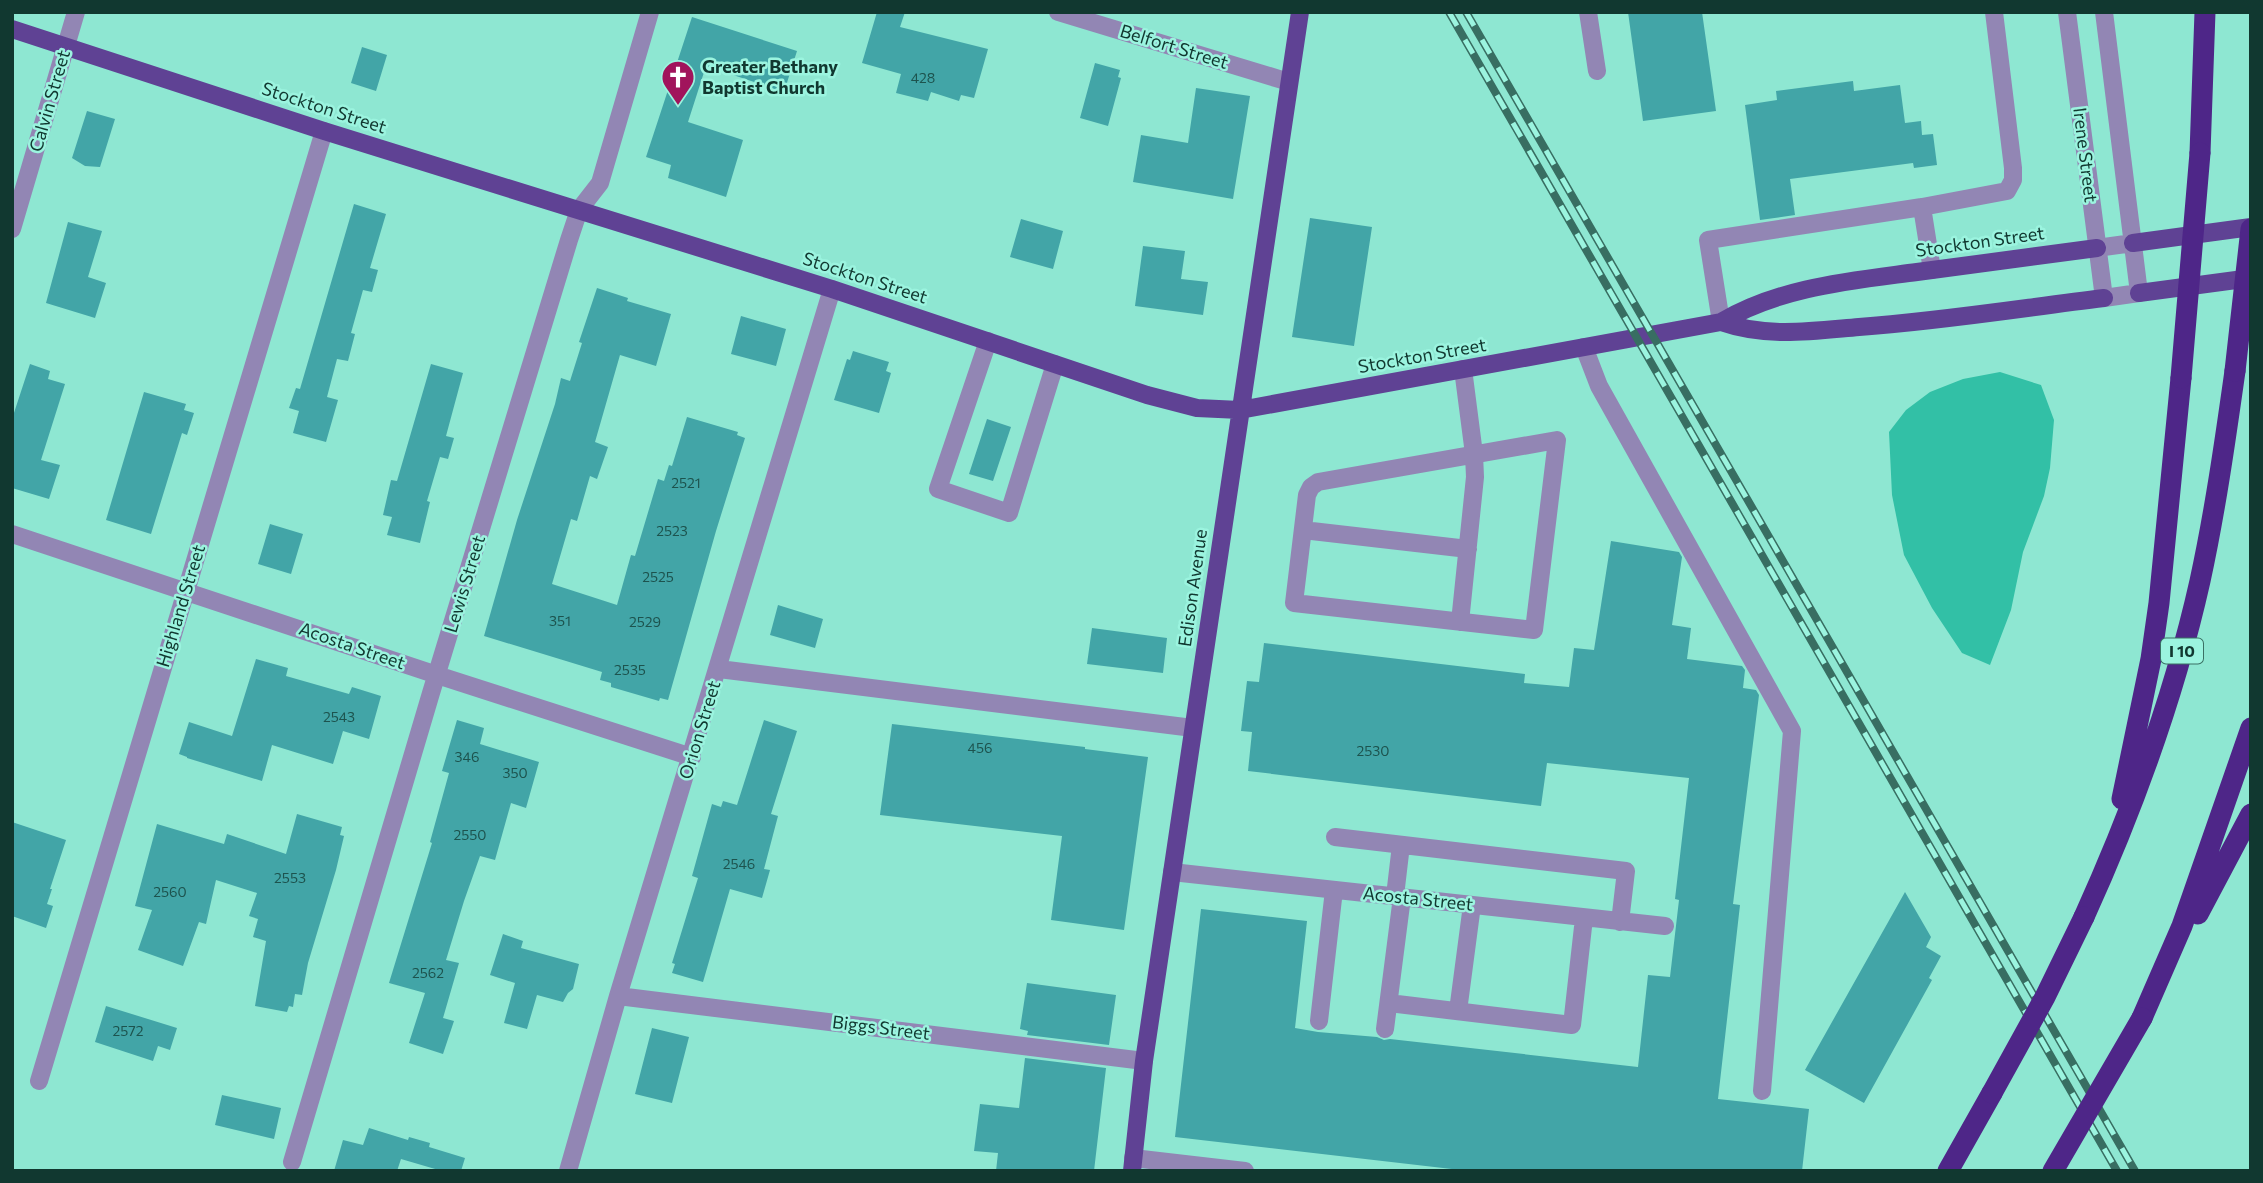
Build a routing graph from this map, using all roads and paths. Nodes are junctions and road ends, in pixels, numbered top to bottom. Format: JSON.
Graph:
{"nodes":[{"id":1,"x":76,"y":12,"type":"edge"},
{"id":2,"x":650,"y":12,"type":"edge"},
{"id":3,"x":1058,"y":12,"type":"edge"},
{"id":4,"x":1300,"y":12,"type":"edge"},
{"id":5,"x":1588,"y":12,"type":"edge"},
{"id":6,"x":1993,"y":12,"type":"edge"},
{"id":7,"x":2067,"y":12,"type":"edge"},
{"id":8,"x":2104,"y":12,"type":"edge"},
{"id":9,"x":2205,"y":12,"type":"edge"},
{"id":10,"x":12,"y":29,"type":"edge"},
{"id":11,"x":66,"y":46,"type":"junction"},
{"id":12,"x":1597,"y":71,"type":"dead end"},
{"id":13,"x":1289,"y":82,"type":"junction"},
{"id":14,"x":324,"y":131,"type":"junction"},
{"id":15,"x":1923,"y":207,"type":"junction"},
{"id":16,"x":579,"y":210,"type":"junction"},
{"id":17,"x":2251,"y":228,"type":"edge"},
{"id":18,"x":12,"y":229,"type":"edge"},
{"id":19,"x":2133,"y":243,"type":"junction"},
{"id":20,"x":2097,"y":248,"type":"junction"},
{"id":21,"x":1932,"y":270,"type":"junction"},
{"id":22,"x":2251,"y":278,"type":"edge"},
{"id":23,"x":832,"y":289,"type":"junction"},
{"id":24,"x":2139,"y":293,"type":"junction"},
{"id":25,"x":2104,"y":298,"type":"junction"},
{"id":26,"x":1721,"y":322,"type":"junction"},
{"id":27,"x":988,"y":341,"type":"junction"},
{"id":28,"x":1584,"y":347,"type":"junction"},
{"id":29,"x":1055,"y":364,"type":"junction"},
{"id":30,"x":1463,"y":369,"type":"junction"},
{"id":31,"x":1240,"y":410,"type":"junction"},
{"id":32,"x":1474,"y":454,"type":"junction"},
{"id":33,"x":1303,"y":530,"type":"junction"},
{"id":34,"x":12,"y":534,"type":"edge"},
{"id":35,"x":1468,"y":549,"type":"junction"},
{"id":36,"x":185,"y":590,"type":"junction"},
{"id":37,"x":1460,"y":622,"type":"junction"},
{"id":38,"x":719,"y":668,"type":"junction"},
{"id":39,"x":437,"y":675,"type":"junction"},
{"id":40,"x":1193,"y":728,"type":"junction"},
{"id":41,"x":2251,"y":728,"type":"edge"},
{"id":42,"x":692,"y":757,"type":"junction"},
{"id":43,"x":2251,"y":814,"type":"edge"},
{"id":44,"x":1335,"y":837,"type":"dead end"},
{"id":45,"x":1401,"y":845,"type":"junction"},
{"id":46,"x":1172,"y":872,"type":"junction"},
{"id":47,"x":1334,"y":890,"type":"junction"},
{"id":48,"x":1398,"y":897,"type":"junction"},
{"id":49,"x":1472,"y":905,"type":"junction"},
{"id":50,"x":1584,"y":918,"type":"junction"},
{"id":51,"x":2084,"y":918,"type":"junction"},
{"id":52,"x":1620,"y":922,"type":"junction"},
{"id":53,"x":1665,"y":926,"type":"dead end"},
{"id":54,"x":618,"y":996,"type":"junction"},
{"id":55,"x":1389,"y":1003,"type":"junction"},
{"id":56,"x":1458,"y":1011,"type":"junction"},
{"id":57,"x":2142,"y":1018,"type":"junction"},
{"id":58,"x":1320,"y":1021,"type":"dead end"},
{"id":59,"x":1385,"y":1029,"type":"dead end"},
{"id":60,"x":1144,"y":1061,"type":"junction"},
{"id":61,"x":39,"y":1081,"type":"dead end"},
{"id":62,"x":1762,"y":1091,"type":"dead end"},
{"id":63,"x":292,"y":1162,"type":"dead end"},
{"id":64,"x":1133,"y":1164,"type":"edge"},
{"id":65,"x":1240,"y":1170,"type":"edge"},
{"id":66,"x":568,"y":1171,"type":"edge"},
{"id":67,"x":1948,"y":1171,"type":"edge"},
{"id":68,"x":2053,"y":1171,"type":"edge"}],
"edges":[{"from":1,"to":11,"type":"street","name":"Calvin Street"},
{"from":2,"to":16,"type":"street","name":"Lewis Street"},
{"from":3,"to":13,"type":"street","name":"Belfort Street"},
{"from":4,"to":13,"type":"main road","name":"Edison Avenue"},
{"from":5,"to":12,"type":"street"},
{"from":6,"to":15,"type":"street"},
{"from":7,"to":20,"type":"street","name":"Irene Street"},
{"from":8,"to":19,"type":"street","name":"Irene Street"},
{"from":9,"to":51,"type":"highway","bridge":true},
{"from":10,"to":11,"type":"main road","name":"Stockton Street"},
{"from":11,"to":14,"type":"main road","name":"Stockton Street"},
{"from":11,"to":18,"type":"street","name":"Calvin Street"},
{"from":13,"to":31,"type":"main road","name":"Edison Avenue"},
{"from":14,"to":16,"type":"main road","name":"Stockton Street"},
{"from":14,"to":36,"type":"street","name":"Highland Street"},
{"from":15,"to":21,"type":"street"},
{"from":15,"to":26,"type":"street"},
{"from":16,"to":23,"type":"main road","name":"Stockton Street"},
{"from":16,"to":39,"type":"street","name":"Lewis Street"},
{"from":17,"to":19,"type":"main road","name":"Stockton Street"},
{"from":17,"to":51,"type":"highway","number":"I 10","bridge":true},
{"from":19,"to":20,"type":"street","name":"Stockton Street"},
{"from":19,"to":24,"type":"street","name":"Irene Street"},
{"from":20,"to":21,"type":"main road","name":"Stockton Street"},
{"from":20,"to":25,"type":"street","name":"Irene Street"},
{"from":21,"to":26,"type":"main road","name":"Stockton Street"},
{"from":22,"to":24,"type":"main road","name":"Stockton Street"},
{"from":23,"to":27,"type":"main road","name":"Stockton Street"},
{"from":23,"to":38,"type":"street","name":"Orion Street"},
{"from":24,"to":25,"type":"street","name":"Stockton Street"},
{"from":25,"to":26,"type":"main road","name":"Stockton Street"},
{"from":26,"to":28,"type":"main road","name":"Stockton Street"},
{"from":27,"to":29,"type":"main road","name":"Stockton Street"},
{"from":27,"to":29,"type":"street"},
{"from":28,"to":30,"type":"main road","name":"Stockton Street"},
{"from":28,"to":62,"type":"street"},
{"from":29,"to":31,"type":"main road","name":"Stockton Street"},
{"from":30,"to":31,"type":"main road","name":"Stockton Street"},
{"from":30,"to":32,"type":"street"},
{"from":31,"to":40,"type":"main road","name":"Edison Avenue"},
{"from":32,"to":33,"type":"street"},
{"from":32,"to":35,"type":"street"},
{"from":32,"to":37,"type":"street"},
{"from":33,"to":35,"type":"street"},
{"from":33,"to":37,"type":"street"},
{"from":34,"to":36,"type":"street","name":"Acosta Street"},
{"from":35,"to":37,"type":"street"},
{"from":36,"to":39,"type":"street","name":"Acosta Street"},
{"from":36,"to":61,"type":"street","name":"Highland Street"},
{"from":38,"to":40,"type":"street"},
{"from":38,"to":42,"type":"street","name":"Orion Street"},
{"from":39,"to":42,"type":"street","name":"Acosta Street"},
{"from":39,"to":63,"type":"street","name":"Lewis Street"},
{"from":40,"to":46,"type":"main road","name":"Edison Avenue"},
{"from":41,"to":57,"type":"highway"},
{"from":42,"to":54,"type":"street","name":"Orion Street"},
{"from":43,"to":57,"type":"highway"},
{"from":44,"to":45,"type":"street"},
{"from":45,"to":48,"type":"street"},
{"from":45,"to":52,"type":"street"},
{"from":46,"to":47,"type":"street","name":"Acosta Street"},
{"from":46,"to":60,"type":"main road","name":"Edison Avenue"},
{"from":47,"to":48,"type":"street","name":"Acosta Street"},
{"from":47,"to":58,"type":"street"},
{"from":48,"to":49,"type":"street","name":"Acosta Street"},
{"from":48,"to":55,"type":"street"},
{"from":49,"to":50,"type":"street","name":"Acosta Street"},
{"from":49,"to":56,"type":"street"},
{"from":50,"to":52,"type":"street","name":"Acosta Street"},
{"from":50,"to":56,"type":"street"},
{"from":51,"to":67,"type":"highway","number":"I 10","bridge":true},
{"from":52,"to":53,"type":"street","name":"Acosta Street"},
{"from":54,"to":60,"type":"street","name":"Biggs Street"},
{"from":54,"to":66,"type":"street","name":"Orion Street"},
{"from":55,"to":56,"type":"street"},
{"from":55,"to":59,"type":"street"},
{"from":57,"to":68,"type":"highway","bridge":true},
{"from":60,"to":64,"type":"main road","name":"Edison Avenue"},
{"from":64,"to":65,"type":"street"}]}
